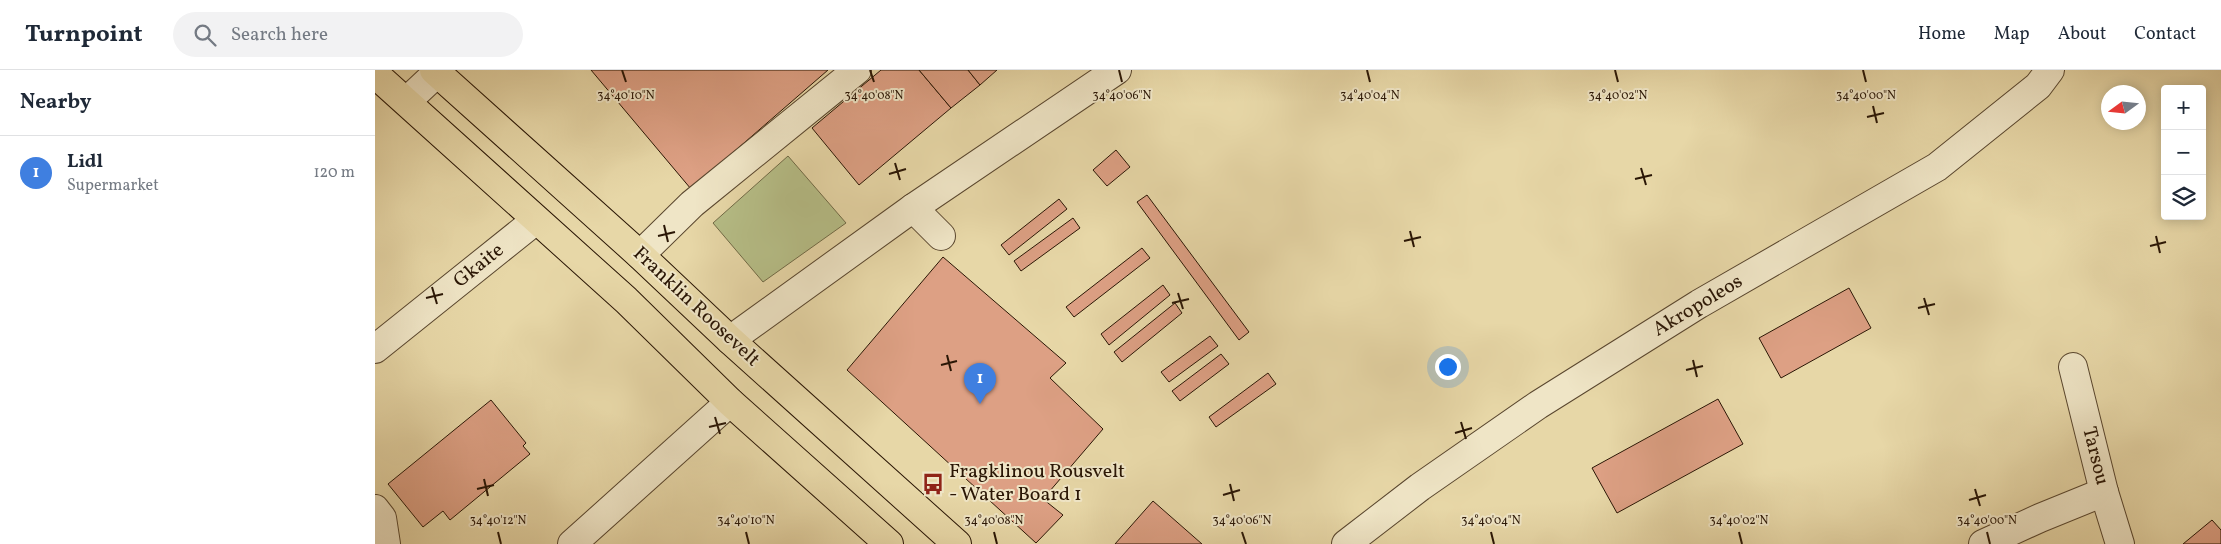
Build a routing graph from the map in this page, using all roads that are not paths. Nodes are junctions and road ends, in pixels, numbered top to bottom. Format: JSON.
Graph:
{"nodes":[{"id":1,"x":857,"y":70,"type":"edge"},
{"id":2,"x":1117,"y":70,"type":"edge"},
{"id":3,"x":2050,"y":70,"type":"edge"},
{"id":4,"x":437,"y":71,"type":"edge"},
{"id":5,"x":375,"y":74,"type":"edge"},
{"id":6,"x":407,"y":101,"type":"junction"},
{"id":7,"x":913,"y":208,"type":"junction"},
{"id":8,"x":536,"y":220,"type":"junction"},
{"id":9,"x":941,"y":236,"type":"dead end"},
{"id":10,"x":640,"y":255,"type":"junction"},
{"id":11,"x":730,"y":340,"type":"junction"},
{"id":12,"x":375,"y":349,"type":"edge"},
{"id":13,"x":2073,"y":367,"type":"dead end"},
{"id":14,"x":730,"y":402,"type":"junction"},
{"id":15,"x":2104,"y":492,"type":"junction"},
{"id":16,"x":375,"y":509,"type":"edge"},
{"id":17,"x":386,"y":544,"type":"edge"},
{"id":18,"x":572,"y":544,"type":"edge"},
{"id":19,"x":889,"y":544,"type":"edge"},
{"id":20,"x":957,"y":544,"type":"edge"},
{"id":21,"x":1346,"y":544,"type":"edge"},
{"id":22,"x":1983,"y":544,"type":"edge"},
{"id":23,"x":2120,"y":544,"type":"edge"}],
"edges":[{"from":1,"to":10,"type":"street"},
{"from":2,"to":7,"type":"street"},
{"from":3,"to":21,"type":"street","name":"Akropoleos"},
{"from":4,"to":6,"type":"street"},
{"from":4,"to":10,"type":"main road","name":"Franklin Roosevelt"},
{"from":5,"to":6,"type":"main road"},
{"from":6,"to":8,"type":"main road"},
{"from":7,"to":9,"type":"street"},
{"from":7,"to":11,"type":"street"},
{"from":8,"to":12,"type":"street","name":"Gkaite"},
{"from":8,"to":14,"type":"main road"},
{"from":10,"to":11,"type":"main road","name":"Franklin Roosevelt"},
{"from":11,"to":20,"type":"main road","name":"Franklin Roosevelt"},
{"from":13,"to":15,"type":"street","name":"Tarsou"},
{"from":14,"to":18,"type":"street"},
{"from":14,"to":19,"type":"main road"},
{"from":15,"to":22,"type":"street"},
{"from":15,"to":23,"type":"street","name":"Tarsou"},
{"from":16,"to":17,"type":"street"}]}
